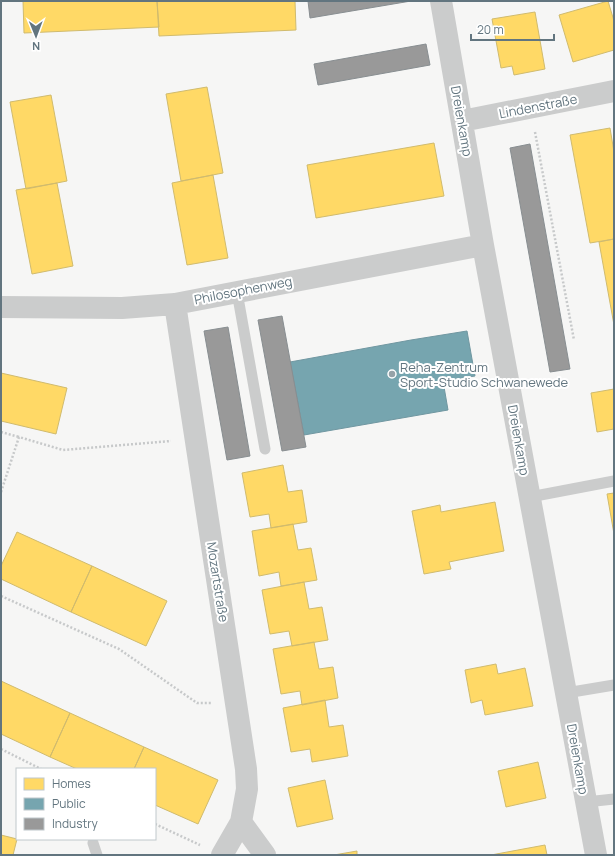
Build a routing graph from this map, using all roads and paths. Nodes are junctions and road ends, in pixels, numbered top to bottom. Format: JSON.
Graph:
{"nodes":[{"id":1,"x":441,"y":1,"type":"edge"},
{"id":2,"x":614,"y":91,"type":"edge"},
{"id":3,"x":530,"y":108,"type":"junction"},
{"id":4,"x":462,"y":121,"type":"junction"},
{"id":5,"x":483,"y":245,"type":"junction"},
{"id":6,"x":236,"y":292,"type":"junction"},
{"id":7,"x":175,"y":304,"type":"junction"},
{"id":8,"x":1,"y":307,"type":"edge"},
{"id":9,"x":574,"y":340,"type":"dead end"},
{"id":10,"x":1,"y":432,"type":"edge"},
{"id":11,"x":19,"y":436,"type":"junction"},
{"id":12,"x":196,"y":438,"type":"junction"},
{"id":13,"x":265,"y":449,"type":"dead end"},
{"id":14,"x":614,"y":481,"type":"edge"},
{"id":15,"x":1,"y":492,"type":"edge"},
{"id":16,"x":530,"y":497,"type":"junction"},
{"id":17,"x":1,"y":596,"type":"edge"},
{"id":18,"x":614,"y":685,"type":"edge"},
{"id":19,"x":566,"y":693,"type":"junction"},
{"id":20,"x":236,"y":703,"type":"junction"},
{"id":21,"x":1,"y":749,"type":"edge"},
{"id":22,"x":39,"y":768,"type":"edge"},
{"id":23,"x":614,"y":798,"type":"edge"},
{"id":24,"x":586,"y":802,"type":"junction"},
{"id":25,"x":241,"y":822,"type":"junction"},
{"id":26,"x":156,"y":824,"type":"edge"},
{"id":27,"x":93,"y":843,"type":"dead end"},
{"id":28,"x":200,"y":846,"type":"dead end"},
{"id":29,"x":97,"y":855,"type":"edge"},
{"id":30,"x":222,"y":855,"type":"edge"},
{"id":31,"x":265,"y":855,"type":"edge"},
{"id":32,"x":596,"y":855,"type":"edge"}],
"edges":[{"from":1,"to":4,"type":"street","name":"Dreienkamp"},
{"from":2,"to":3,"type":"street","name":"Lindenstraße"},
{"from":3,"to":4,"type":"street","name":"Lindenstraße"},
{"from":3,"to":9,"type":"path"},
{"from":4,"to":5,"type":"street","name":"Dreienkamp"},
{"from":5,"to":6,"type":"street","name":"Philosophenweg"},
{"from":5,"to":16,"type":"street","name":"Dreienkamp"},
{"from":6,"to":7,"type":"street","name":"Philosophenweg"},
{"from":6,"to":13,"type":"lane"},
{"from":7,"to":8,"type":"street","name":"Philosophenweg"},
{"from":7,"to":12,"type":"street","name":"Mozartstraße"},
{"from":10,"to":11,"type":"path"},
{"from":11,"to":12,"type":"path"},
{"from":11,"to":15,"type":"path"},
{"from":12,"to":20,"type":"street","name":"Mozartstraße"},
{"from":14,"to":16,"type":"lane"},
{"from":16,"to":19,"type":"street","name":"Dreienkamp"},
{"from":17,"to":20,"type":"path"},
{"from":18,"to":19,"type":"lane"},
{"from":19,"to":24,"type":"street","name":"Dreienkamp"},
{"from":20,"to":25,"type":"street","name":"Mozartstraße"},
{"from":21,"to":22,"type":"path"},
{"from":23,"to":24,"type":"lane"},
{"from":24,"to":32,"type":"street","name":"Dreienkamp"},
{"from":25,"to":30,"type":"street","name":"Mozartstraße"},
{"from":25,"to":31,"type":"street"},
{"from":26,"to":28,"type":"path"},
{"from":27,"to":29,"type":"lane"}]}
